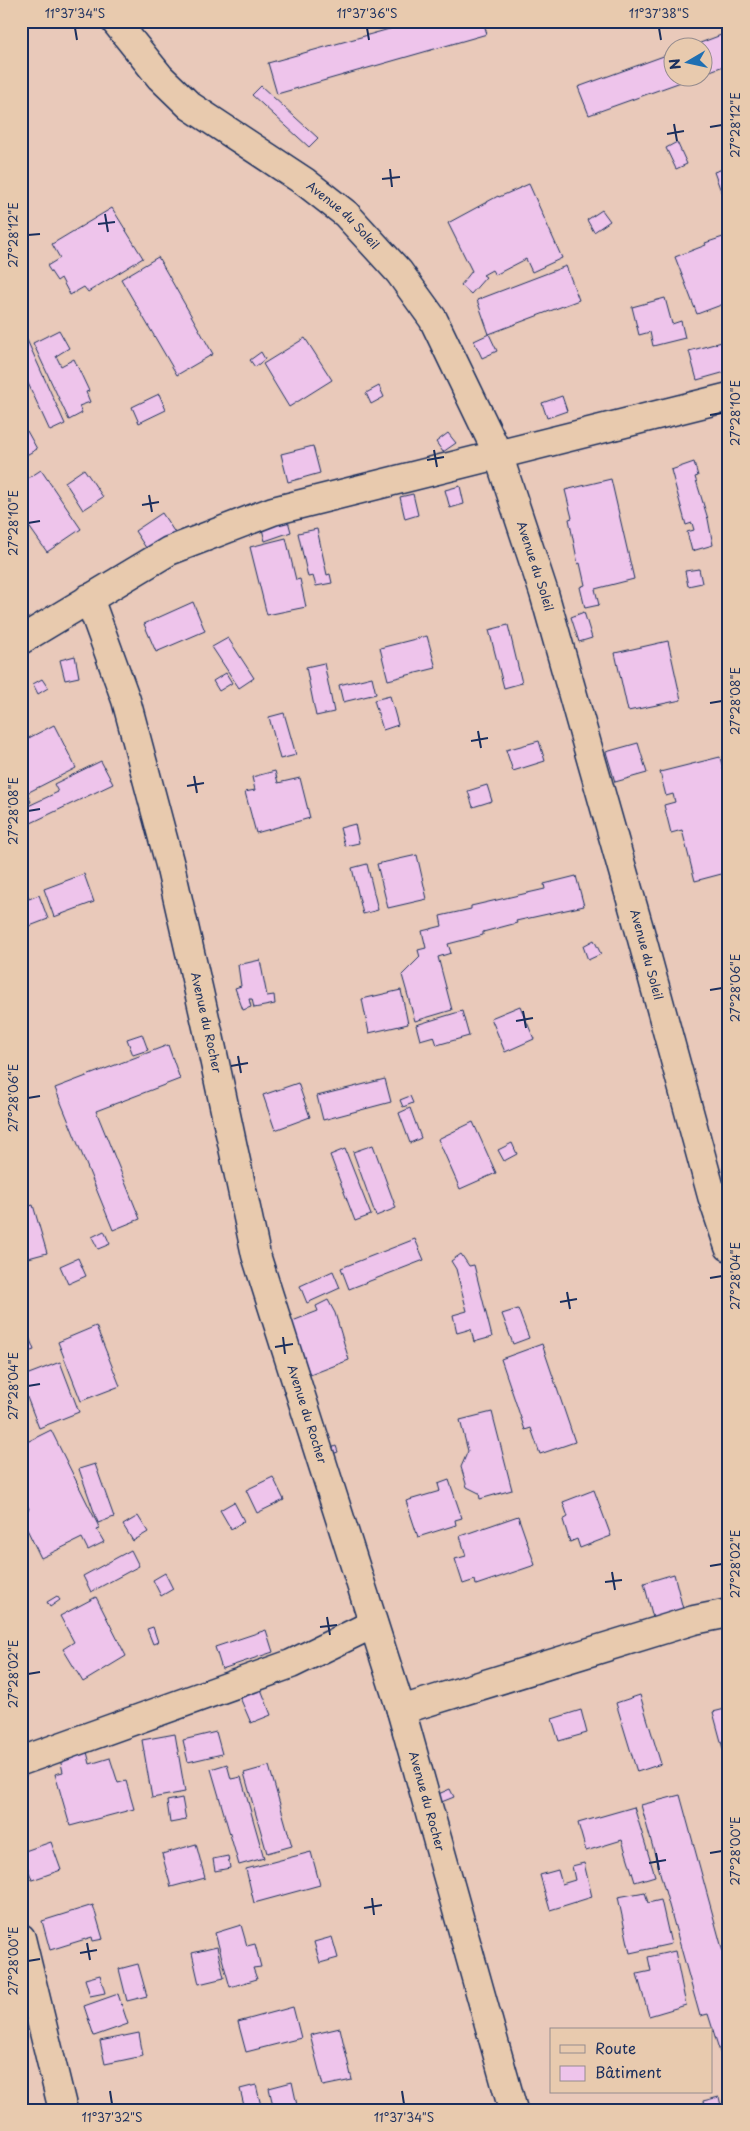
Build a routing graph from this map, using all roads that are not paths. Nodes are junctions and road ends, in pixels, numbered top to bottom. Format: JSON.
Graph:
{"nodes":[{"id":1,"x":115,"y":21,"type":"edge"},
{"id":2,"x":729,"y":396,"type":"edge"},
{"id":3,"x":498,"y":454,"type":"junction"},
{"id":4,"x":90,"y":598,"type":"junction"},
{"id":5,"x":21,"y":640,"type":"edge"},
{"id":6,"x":729,"y":1247,"type":"edge"},
{"id":7,"x":729,"y":1612,"type":"edge"},
{"id":8,"x":373,"y":1624,"type":"junction"},
{"id":9,"x":401,"y":1710,"type":"junction"},
{"id":10,"x":21,"y":1761,"type":"edge"},
{"id":11,"x":21,"y":1938,"type":"edge"},
{"id":12,"x":63,"y":2110,"type":"edge"},
{"id":13,"x":513,"y":2110,"type":"edge"}],
"edges":[{"from":1,"to":3,"type":"street","name":"Avenue du Soleil"},
{"from":2,"to":3,"type":"street"},
{"from":3,"to":4,"type":"street"},
{"from":3,"to":6,"type":"street","name":"Avenue du Soleil"},
{"from":4,"to":5,"type":"street"},
{"from":4,"to":8,"type":"street","name":"Avenue du Rocher"},
{"from":7,"to":9,"type":"street"},
{"from":8,"to":9,"type":"street","name":"Avenue du Rocher"},
{"from":8,"to":10,"type":"street"},
{"from":9,"to":13,"type":"street","name":"Avenue du Rocher"},
{"from":11,"to":12,"type":"street"}]}
